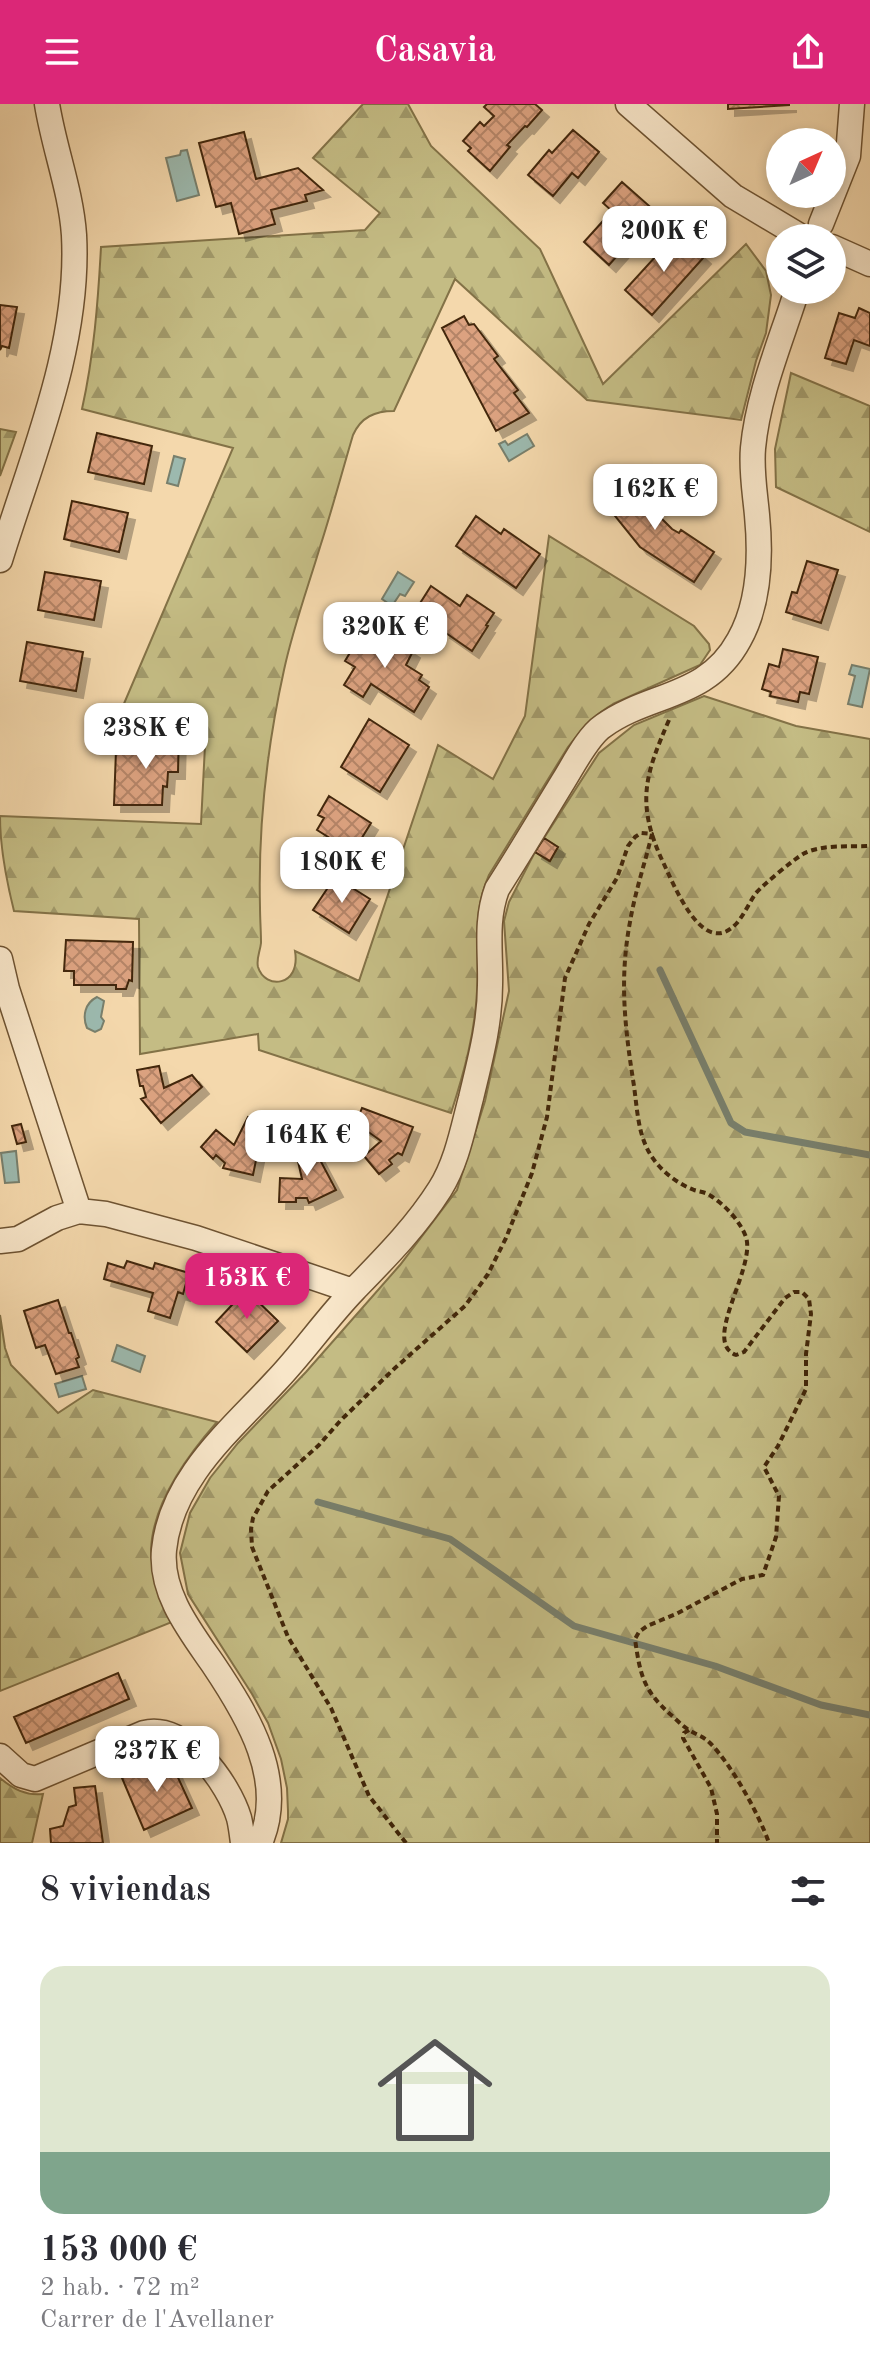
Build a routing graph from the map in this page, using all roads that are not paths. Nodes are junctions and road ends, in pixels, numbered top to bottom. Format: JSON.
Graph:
{"nodes":[{"id":1,"x":47,"y":104,"type":"edge"},
{"id":2,"x":628,"y":104,"type":"edge"},
{"id":3,"x":852,"y":104,"type":"edge"},
{"id":4,"x":791,"y":224,"type":"edge"},
{"id":5,"x":817,"y":224,"type":"edge"},
{"id":6,"x":846,"y":253,"type":"edge"},
{"id":7,"x":870,"y":264,"type":"edge"},
{"id":8,"x":793,"y":304,"type":"edge"},
{"id":9,"x":0,"y":560,"type":"edge"},
{"id":10,"x":0,"y":959,"type":"edge"},
{"id":11,"x":79,"y":1211,"type":"junction"},
{"id":12,"x":0,"y":1241,"type":"edge"},
{"id":13,"x":353,"y":1291,"type":"junction"},
{"id":14,"x":0,"y":1756,"type":"edge"},
{"id":15,"x":243,"y":1843,"type":"edge"},
{"id":16,"x":260,"y":1843,"type":"edge"}],
"edges":[{"from":1,"to":9,"type":"street"},
{"from":2,"to":4,"type":"street"},
{"from":3,"to":5,"type":"street"},
{"from":6,"to":7,"type":"street"},
{"from":8,"to":13,"type":"street"},
{"from":10,"to":11,"type":"street"},
{"from":11,"to":12,"type":"street"},
{"from":11,"to":13,"type":"street"},
{"from":13,"to":16,"type":"street"},
{"from":14,"to":15,"type":"street"}]}
